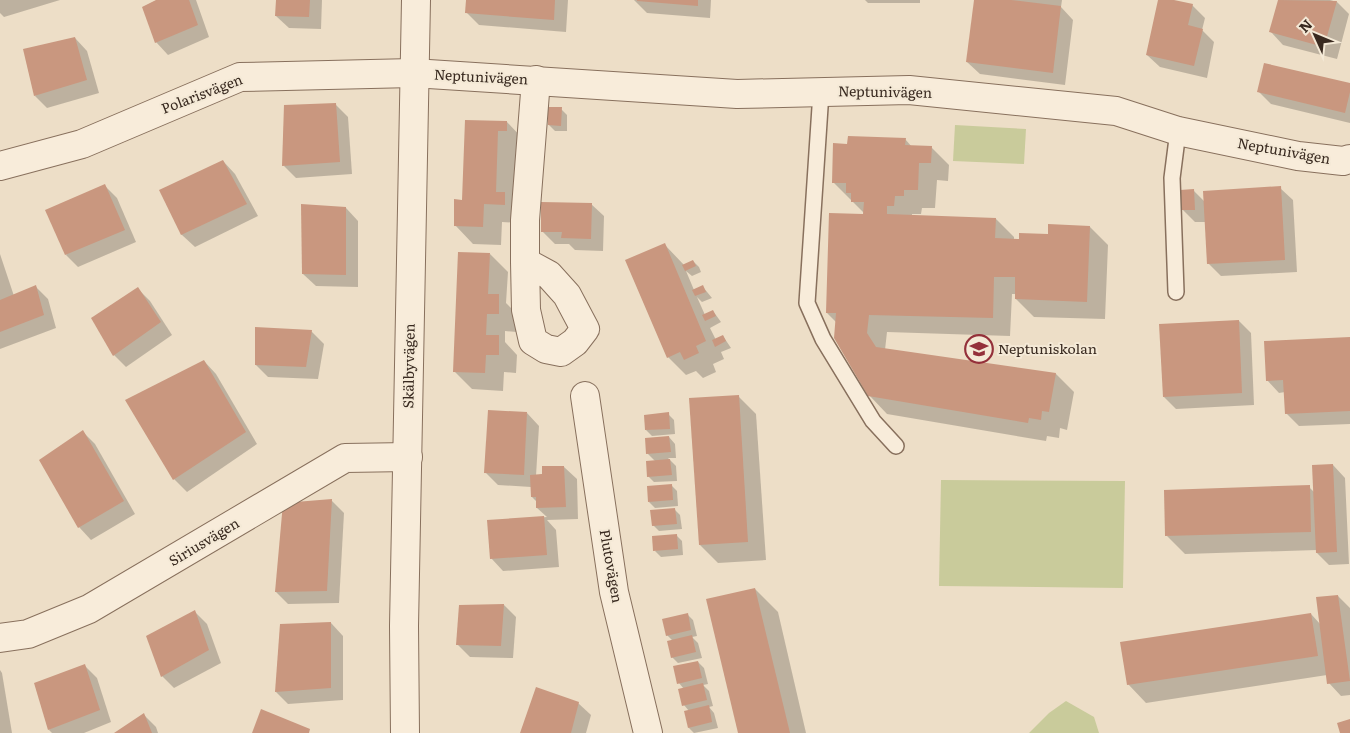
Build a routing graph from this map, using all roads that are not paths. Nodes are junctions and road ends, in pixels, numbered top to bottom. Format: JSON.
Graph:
{"nodes":[{"id":1,"x":416,"y":0,"type":"edge"},
{"id":2,"x":414,"y":73,"type":"junction"},
{"id":3,"x":536,"y":80,"type":"junction"},
{"id":4,"x":822,"y":92,"type":"junction"},
{"id":5,"x":1178,"y":131,"type":"junction"},
{"id":6,"x":1350,"y":158,"type":"edge"},
{"id":7,"x":0,"y":166,"type":"edge"},
{"id":8,"x":525,"y":262,"type":"dead end"},
{"id":9,"x":1176,"y":292,"type":"dead end"},
{"id":10,"x":586,"y":396,"type":"dead end"},
{"id":11,"x":896,"y":446,"type":"dead end"},
{"id":12,"x":408,"y":457,"type":"junction"},
{"id":13,"x":0,"y":638,"type":"edge"},
{"id":14,"x":404,"y":733,"type":"edge"},
{"id":15,"x":648,"y":733,"type":"edge"}],
"edges":[{"from":1,"to":2,"type":"street","name":"Skälbyvägen"},
{"from":2,"to":3,"type":"street","name":"Neptunivägen"},
{"from":2,"to":7,"type":"street","name":"Polarisvägen"},
{"from":2,"to":12,"type":"street","name":"Skälbyvägen"},
{"from":3,"to":4,"type":"street","name":"Neptunivägen"},
{"from":3,"to":8,"type":"street"},
{"from":4,"to":5,"type":"street","name":"Neptunivägen"},
{"from":4,"to":11,"type":"lane"},
{"from":5,"to":6,"type":"street","name":"Neptunivägen"},
{"from":5,"to":9,"type":"lane"},
{"from":10,"to":15,"type":"street","name":"Plutovägen"},
{"from":12,"to":13,"type":"street","name":"Siriusvägen"},
{"from":12,"to":14,"type":"street","name":"Skälbyvägen"}]}
